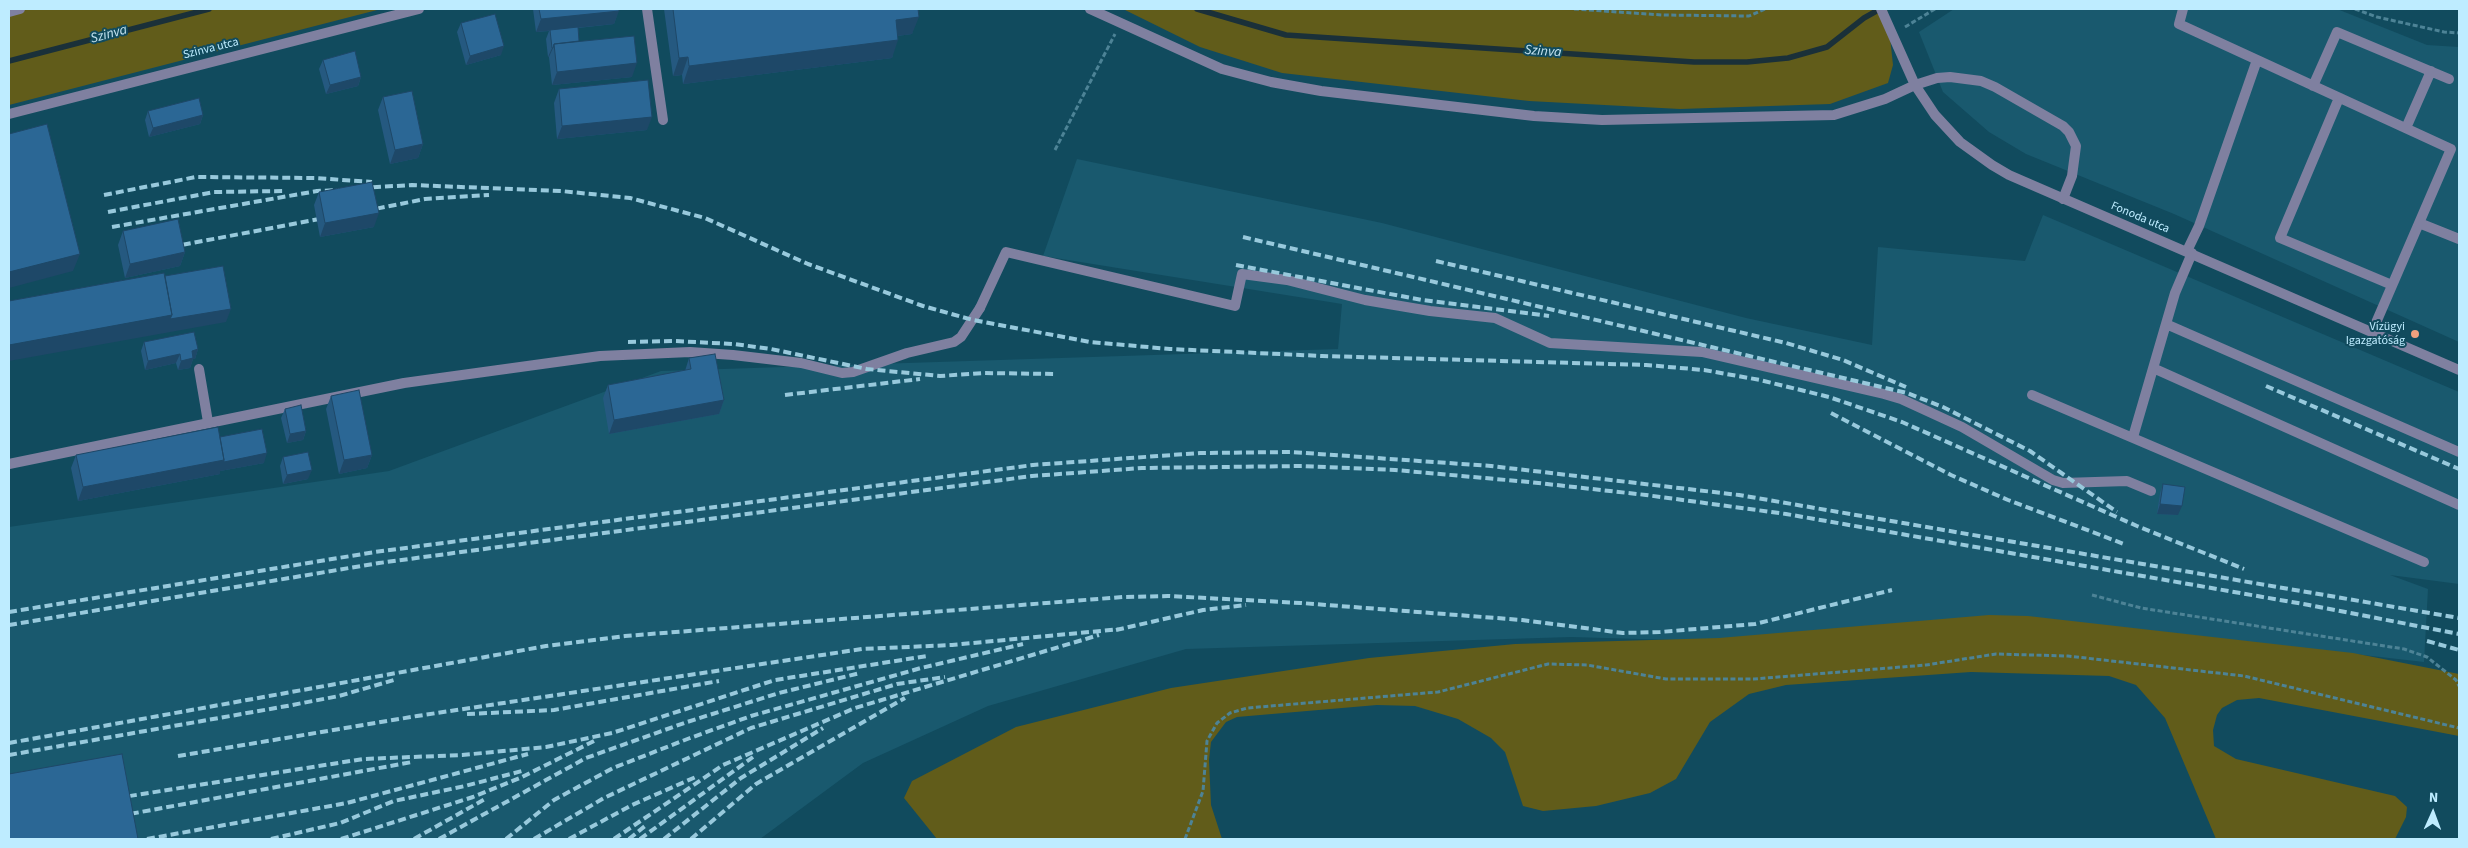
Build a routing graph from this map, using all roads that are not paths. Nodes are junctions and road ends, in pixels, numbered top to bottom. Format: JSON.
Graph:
{"nodes":[{"id":1,"x":20,"y":9,"type":"edge"},
{"id":2,"x":419,"y":9,"type":"edge"},
{"id":3,"x":647,"y":9,"type":"edge"},
{"id":4,"x":1090,"y":9,"type":"edge"},
{"id":5,"x":1881,"y":9,"type":"edge"},
{"id":6,"x":2183,"y":9,"type":"edge"},
{"id":7,"x":9,"y":12,"type":"edge"},
{"id":8,"x":2257,"y":60,"type":"junction"},
{"id":9,"x":2431,"y":70,"type":"junction"},
{"id":10,"x":2449,"y":79,"type":"dead end"},
{"id":11,"x":1915,"y":85,"type":"junction"},
{"id":12,"x":2314,"y":86,"type":"junction"},
{"id":13,"x":2340,"y":98,"type":"junction"},
{"id":14,"x":9,"y":114,"type":"edge"},
{"id":15,"x":663,"y":120,"type":"dead end"},
{"id":16,"x":2406,"y":128,"type":"junction"},
{"id":17,"x":2063,"y":199,"type":"junction"},
{"id":18,"x":2419,"y":223,"type":"junction"},
{"id":19,"x":2459,"y":239,"type":"edge"},
{"id":20,"x":2190,"y":252,"type":"junction"},
{"id":21,"x":2392,"y":286,"type":"junction"},
{"id":22,"x":2166,"y":324,"type":"junction"},
{"id":23,"x":2372,"y":332,"type":"junction"},
{"id":24,"x":2153,"y":368,"type":"junction"},
{"id":25,"x":198,"y":369,"type":"dead end"},
{"id":26,"x":2459,"y":370,"type":"edge"},
{"id":27,"x":2032,"y":395,"type":"dead end"},
{"id":28,"x":208,"y":422,"type":"junction"},
{"id":29,"x":2133,"y":437,"type":"junction"},
{"id":30,"x":2459,"y":452,"type":"edge"},
{"id":31,"x":9,"y":464,"type":"edge"},
{"id":32,"x":2151,"y":491,"type":"dead end"},
{"id":33,"x":2459,"y":505,"type":"edge"},
{"id":34,"x":2424,"y":562,"type":"dead end"}],
"edges":[{"from":1,"to":7,"type":"street"},
{"from":2,"to":14,"type":"street","name":"Szinva utca"},
{"from":3,"to":15,"type":"street"},
{"from":4,"to":11,"type":"street"},
{"from":5,"to":11,"type":"street","name":"Fonoda utca"},
{"from":6,"to":8,"type":"street"},
{"from":8,"to":12,"type":"street"},
{"from":8,"to":20,"type":"street"},
{"from":9,"to":10,"type":"street"},
{"from":9,"to":12,"type":"street"},
{"from":9,"to":16,"type":"street"},
{"from":11,"to":17,"type":"street","name":"Fonoda utca"},
{"from":11,"to":17,"type":"street"},
{"from":12,"to":13,"type":"street"},
{"from":13,"to":16,"type":"street"},
{"from":13,"to":21,"type":"street"},
{"from":16,"to":18,"type":"street"},
{"from":17,"to":20,"type":"street","name":"Fonoda utca"},
{"from":18,"to":19,"type":"street"},
{"from":18,"to":21,"type":"street"},
{"from":20,"to":22,"type":"street"},
{"from":20,"to":23,"type":"street","name":"Fonoda utca"},
{"from":21,"to":23,"type":"street"},
{"from":22,"to":24,"type":"street"},
{"from":22,"to":30,"type":"street"},
{"from":23,"to":26,"type":"street","name":"Fonoda utca"},
{"from":24,"to":29,"type":"street"},
{"from":24,"to":33,"type":"street"},
{"from":25,"to":28,"type":"street"},
{"from":27,"to":29,"type":"street"},
{"from":28,"to":31,"type":"street"},
{"from":28,"to":32,"type":"street"},
{"from":29,"to":34,"type":"street"}]}
